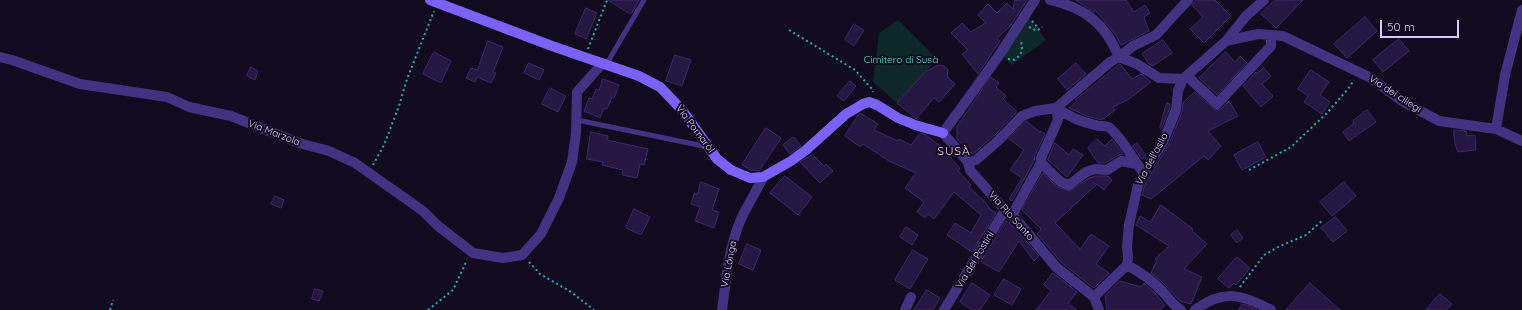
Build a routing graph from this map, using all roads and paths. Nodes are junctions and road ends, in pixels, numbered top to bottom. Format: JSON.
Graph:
{"nodes":[{"id":1,"x":607,"y":0,"type":"edge"},
{"id":2,"x":644,"y":0,"type":"edge"},
{"id":3,"x":1035,"y":0,"type":"edge"},
{"id":4,"x":1050,"y":0,"type":"edge"},
{"id":5,"x":1188,"y":0,"type":"edge"},
{"id":6,"x":1264,"y":0,"type":"edge"},
{"id":7,"x":433,"y":1,"type":"edge"},
{"id":8,"x":1522,"y":10,"type":"edge"},
{"id":9,"x":1035,"y":24,"type":"dead end"},
{"id":10,"x":1042,"y":27,"type":"dead end"},
{"id":11,"x":1026,"y":28,"type":"dead end"},
{"id":12,"x":1039,"y":29,"type":"junction"},
{"id":13,"x":789,"y":30,"type":"dead end"},
{"id":14,"x":1271,"y":35,"type":"junction"},
{"id":15,"x":1020,"y":37,"type":"dead end"},
{"id":16,"x":1226,"y":41,"type":"junction"},
{"id":17,"x":0,"y":57,"type":"edge"},
{"id":18,"x":1006,"y":57,"type":"dead end"},
{"id":19,"x":1119,"y":57,"type":"junction"},
{"id":20,"x":585,"y":58,"type":"junction"},
{"id":21,"x":604,"y":64,"type":"junction"},
{"id":22,"x":1359,"y":72,"type":"junction"},
{"id":23,"x":1185,"y":77,"type":"junction"},
{"id":24,"x":877,"y":105,"type":"junction"},
{"id":25,"x":1056,"y":108,"type":"junction"},
{"id":26,"x":577,"y":120,"type":"junction"},
{"id":27,"x":1496,"y":129,"type":"junction"},
{"id":28,"x":943,"y":133,"type":"junction"},
{"id":29,"x":1522,"y":141,"type":"edge"},
{"id":30,"x":709,"y":148,"type":"junction"},
{"id":31,"x":968,"y":162,"type":"junction"},
{"id":32,"x":1040,"y":163,"type":"junction"},
{"id":33,"x":1136,"y":164,"type":"junction"},
{"id":34,"x":1249,"y":170,"type":"dead end"},
{"id":35,"x":368,"y":173,"type":"junction"},
{"id":36,"x":1144,"y":173,"type":"junction"},
{"id":37,"x":764,"y":177,"type":"junction"},
{"id":38,"x":1008,"y":212,"type":"junction"},
{"id":39,"x":1323,"y":220,"type":"dead end"},
{"id":40,"x":473,"y":253,"type":"junction"},
{"id":41,"x":522,"y":255,"type":"junction"},
{"id":42,"x":1127,"y":265,"type":"junction"},
{"id":43,"x":1233,"y":296,"type":"junction"},
{"id":44,"x":911,"y":297,"type":"dead end"},
{"id":45,"x":1094,"y":297,"type":"junction"},
{"id":46,"x":113,"y":300,"type":"dead end"},
{"id":47,"x":110,"y":310,"type":"edge"},
{"id":48,"x":428,"y":310,"type":"edge"},
{"id":49,"x":594,"y":310,"type":"edge"},
{"id":50,"x":722,"y":310,"type":"edge"},
{"id":51,"x":905,"y":310,"type":"edge"},
{"id":52,"x":944,"y":310,"type":"edge"},
{"id":53,"x":1099,"y":310,"type":"edge"},
{"id":54,"x":1181,"y":310,"type":"edge"},
{"id":55,"x":1195,"y":310,"type":"edge"},
{"id":56,"x":1271,"y":310,"type":"edge"}],
"edges":[{"from":1,"to":20,"type":"path"},
{"from":2,"to":21,"type":"lane"},
{"from":3,"to":28,"type":"street"},
{"from":4,"to":19,"type":"street"},
{"from":5,"to":19,"type":"street"},
{"from":6,"to":16,"type":"street"},
{"from":7,"to":20,"type":"street","name":"Via Pomaròl"},
{"from":7,"to":35,"type":"path"},
{"from":8,"to":27,"type":"street"},
{"from":9,"to":12,"type":"path"},
{"from":10,"to":12,"type":"path"},
{"from":11,"to":12,"type":"path"},
{"from":13,"to":24,"type":"path"},
{"from":14,"to":16,"type":"street","name":"Via dei ciliegi"},
{"from":14,"to":22,"type":"street","name":"Via dei ciliegi"},
{"from":14,"to":23,"type":"street"},
{"from":15,"to":18,"type":"path"},
{"from":16,"to":23,"type":"street","name":"Via dei ciliegi"},
{"from":17,"to":35,"type":"street","name":"Via Marzola"},
{"from":19,"to":23,"type":"street"},
{"from":19,"to":25,"type":"street"},
{"from":20,"to":21,"type":"street","name":"Via Pomaròl"},
{"from":21,"to":26,"type":"street"},
{"from":21,"to":30,"type":"street","name":"Via Pomaròl"},
{"from":22,"to":27,"type":"street","name":"Via dei ciliegi"},
{"from":22,"to":34,"type":"path"},
{"from":23,"to":36,"type":"street","name":"Via dell'asilo"},
{"from":24,"to":28,"type":"street"},
{"from":24,"to":37,"type":"street"},
{"from":25,"to":31,"type":"street"},
{"from":25,"to":32,"type":"street","name":"Via dei Postini"},
{"from":25,"to":33,"type":"street"},
{"from":26,"to":30,"type":"lane"},
{"from":26,"to":41,"type":"street"},
{"from":27,"to":29,"type":"street","name":"Via dei ciliegi"},
{"from":28,"to":31,"type":"street","name":"Via Rio Santo"},
{"from":30,"to":37,"type":"street","name":"Via Pomaròl"},
{"from":31,"to":38,"type":"street","name":"Via Rio Santo"},
{"from":32,"to":33,"type":"street"},
{"from":32,"to":38,"type":"street","name":"Via dei Postini"},
{"from":33,"to":36,"type":"street"},
{"from":35,"to":40,"type":"street","name":"Via Marzola"},
{"from":36,"to":42,"type":"street","name":"Via dell'asilo"},
{"from":37,"to":50,"type":"street","name":"Via Lónga"},
{"from":38,"to":45,"type":"street","name":"Via Rio Santo"},
{"from":38,"to":52,"type":"street","name":"Via dei Postini"},
{"from":39,"to":43,"type":"path"},
{"from":40,"to":41,"type":"street","name":"Via Marzola"},
{"from":40,"to":48,"type":"path"},
{"from":41,"to":49,"type":"path"},
{"from":42,"to":45,"type":"street"},
{"from":42,"to":54,"type":"street"},
{"from":43,"to":55,"type":"street"},
{"from":43,"to":56,"type":"street"},
{"from":44,"to":51,"type":"street"},
{"from":45,"to":53,"type":"street"},
{"from":46,"to":47,"type":"path"}]}
